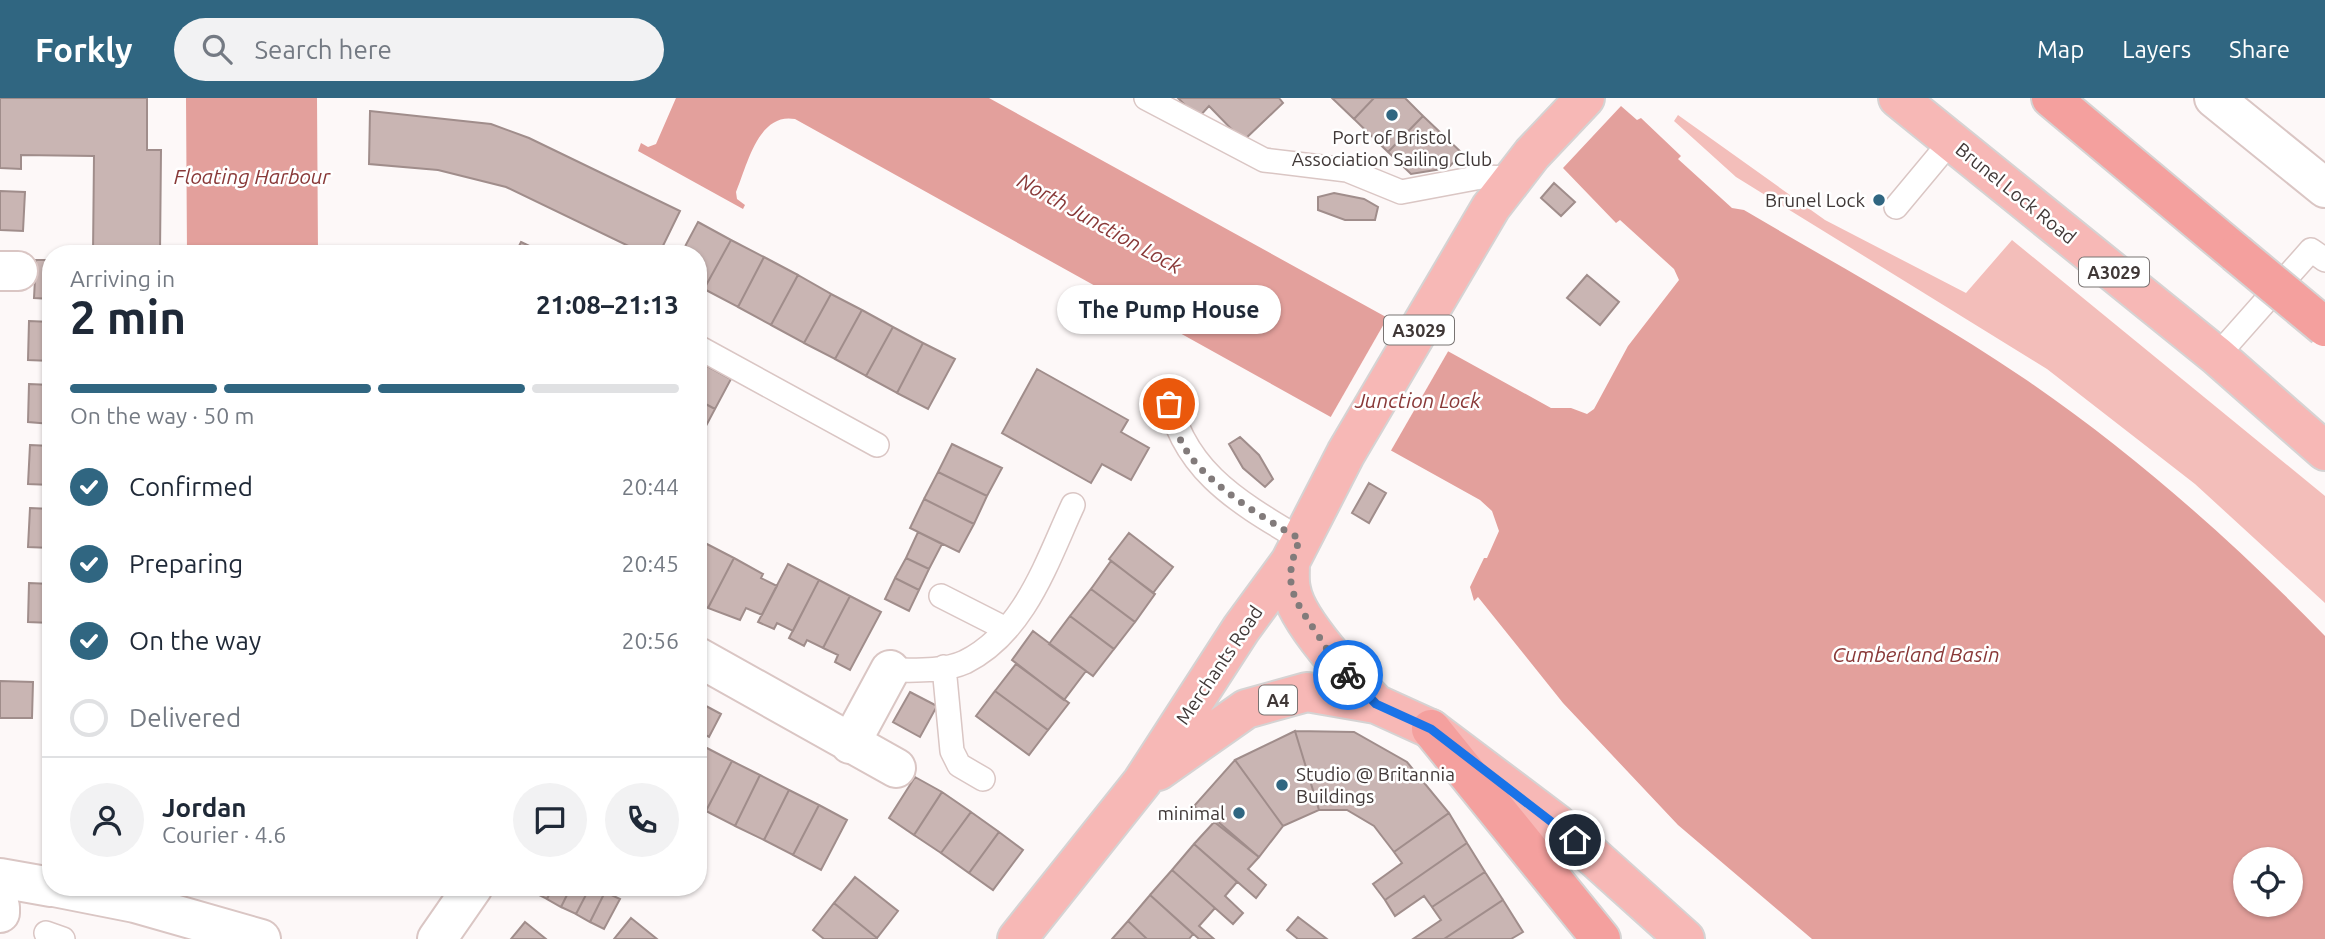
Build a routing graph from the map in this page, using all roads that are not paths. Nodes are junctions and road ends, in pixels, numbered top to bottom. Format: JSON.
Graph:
{"nodes":[{"id":1,"x":1146,"y":98,"type":"edge"},
{"id":2,"x":1585,"y":98,"type":"edge"},
{"id":3,"x":1898,"y":98,"type":"edge"},
{"id":4,"x":2051,"y":98,"type":"edge"},
{"id":5,"x":2214,"y":98,"type":"edge"},
{"id":6,"x":2254,"y":114,"type":"edge"},
{"id":7,"x":1951,"y":141,"type":"junction"},
{"id":8,"x":2325,"y":188,"type":"edge"},
{"id":9,"x":1502,"y":192,"type":"junction"},
{"id":10,"x":1896,"y":207,"type":"dead end"},
{"id":11,"x":2325,"y":260,"type":"edge"},
{"id":12,"x":2325,"y":327,"type":"edge"},
{"id":13,"x":707,"y":352,"type":"edge"},
{"id":14,"x":2217,"y":356,"type":"junction"},
{"id":15,"x":1167,"y":389,"type":"dead end"},
{"id":16,"x":877,"y":445,"type":"dead end"},
{"id":17,"x":2325,"y":452,"type":"edge"},
{"id":18,"x":1073,"y":505,"type":"dead end"},
{"id":19,"x":1295,"y":550,"type":"junction"},
{"id":20,"x":941,"y":596,"type":"dead end"},
{"id":21,"x":1006,"y":629,"type":"junction"},
{"id":22,"x":707,"y":662,"type":"edge"},
{"id":23,"x":944,"y":667,"type":"junction"},
{"id":24,"x":890,"y":670,"type":"joint"},
{"id":25,"x":1376,"y":704,"type":"junction"},
{"id":26,"x":1431,"y":729,"type":"junction"},
{"id":27,"x":850,"y":744,"type":"junction"},
{"id":28,"x":896,"y":768,"type":"dead end"},
{"id":29,"x":983,"y":779,"type":"dead end"},
{"id":30,"x":1142,"y":782,"type":"junction"},
{"id":31,"x":0,"y":878,"type":"edge"},
{"id":32,"x":42,"y":885,"type":"edge"},
{"id":33,"x":99,"y":896,"type":"edge"},
{"id":34,"x":467,"y":896,"type":"edge"},
{"id":35,"x":0,"y":907,"type":"edge"},
{"id":36,"x":0,"y":913,"type":"edge"},
{"id":37,"x":1593,"y":929,"type":"edge"},
{"id":38,"x":261,"y":939,"type":"edge"},
{"id":39,"x":437,"y":939,"type":"edge"},
{"id":40,"x":1017,"y":939,"type":"edge"},
{"id":41,"x":1685,"y":939,"type":"edge"}],
"edges":[{"from":1,"to":9,"type":"lane"},
{"from":2,"to":9,"type":"main road","name":"Merchants Road","number":"A3029"},
{"from":3,"to":7,"type":"main road","name":"Brunel Lock Road","number":"A3029"},
{"from":4,"to":12,"type":"highway","bridge":true},
{"from":5,"to":6,"type":"street"},
{"from":6,"to":8,"type":"street"},
{"from":7,"to":10,"type":"lane"},
{"from":7,"to":14,"type":"main road","name":"Brunel Lock Road","number":"A3029"},
{"from":9,"to":19,"type":"main road","name":"Merchants Road","number":"A3029"},
{"from":11,"to":14,"type":"lane"},
{"from":13,"to":16,"type":"lane"},
{"from":14,"to":17,"type":"main road","name":"Brunel Lock Road","number":"A3029"},
{"from":15,"to":19,"type":"lane"},
{"from":18,"to":21,"type":"lane"},
{"from":19,"to":25,"type":"main road"},
{"from":19,"to":30,"type":"main road","name":"Merchants Road","number":"A3029"},
{"from":20,"to":21,"type":"lane"},
{"from":21,"to":23,"type":"lane"},
{"from":22,"to":27,"type":"street"},
{"from":23,"to":24,"type":"lane"},
{"from":23,"to":29,"type":"lane"},
{"from":24,"to":27,"type":"street"},
{"from":25,"to":26,"type":"main road","number":"A4"},
{"from":25,"to":30,"type":"main road","number":"A4"},
{"from":26,"to":37,"type":"highway"},
{"from":26,"to":41,"type":"main road","number":"A4"},
{"from":27,"to":28,"type":"street"},
{"from":30,"to":40,"type":"main road","name":"Merchants Road","number":"A4"},
{"from":31,"to":32,"type":"street"},
{"from":33,"to":38,"type":"street"},
{"from":34,"to":39,"type":"street"},
{"from":35,"to":36,"type":"street"}]}
